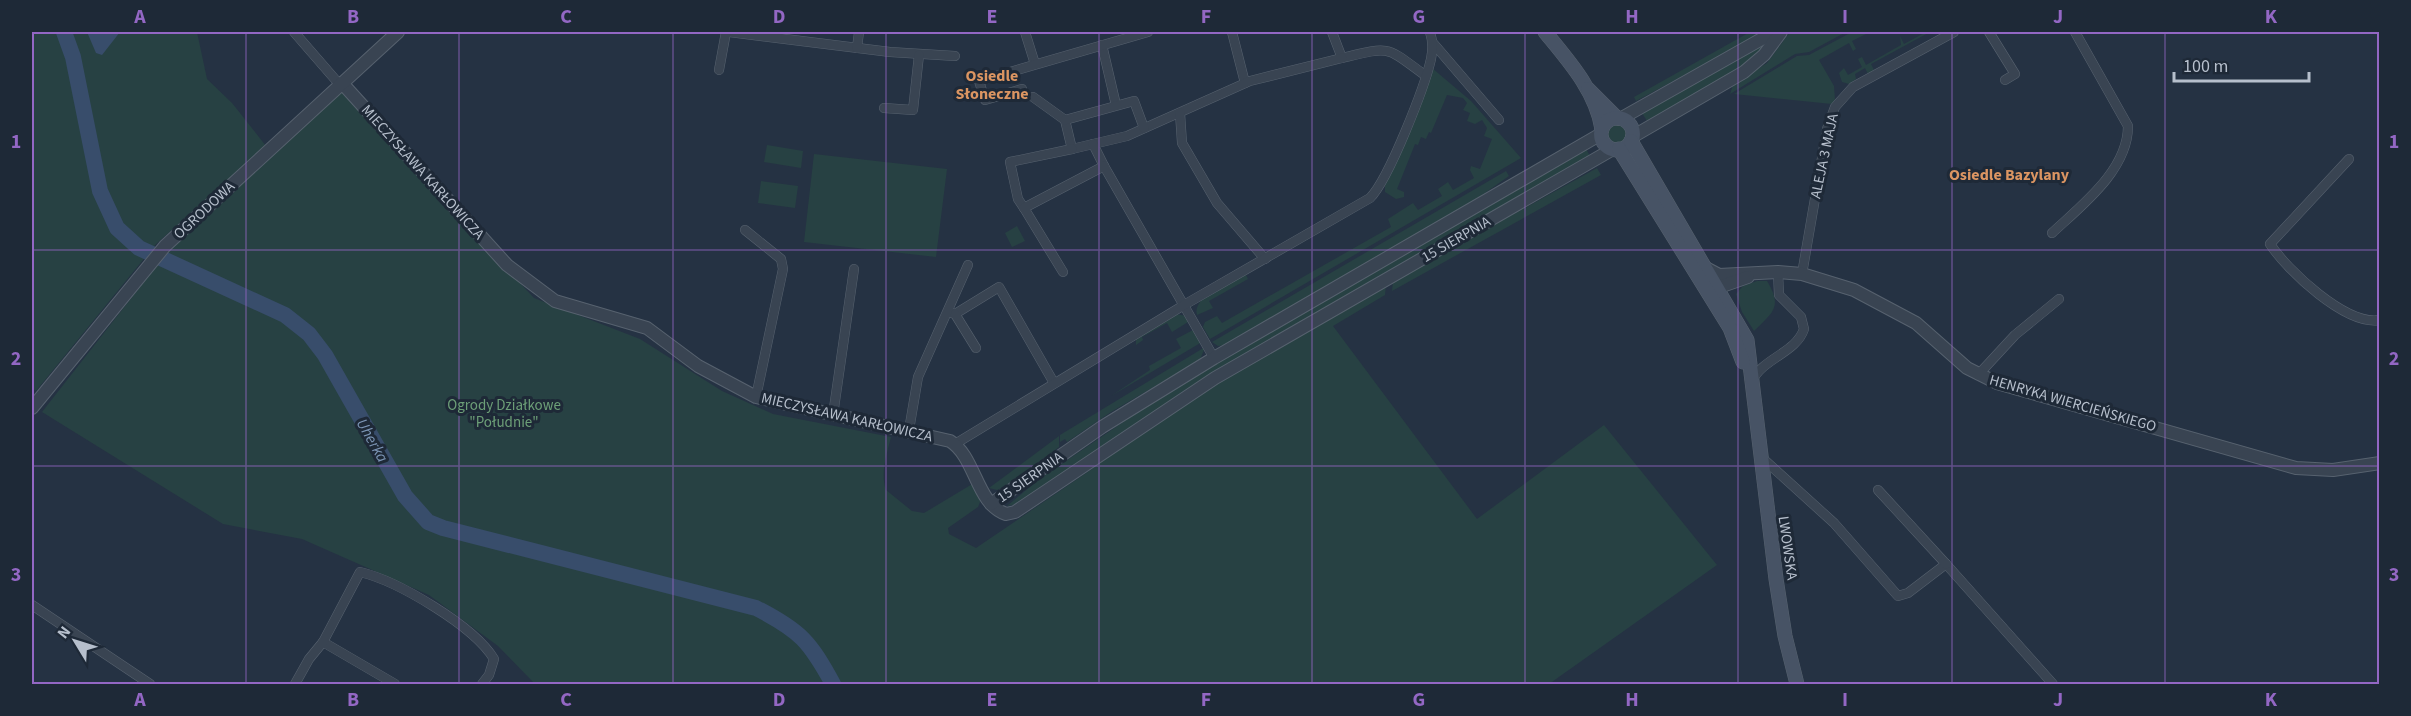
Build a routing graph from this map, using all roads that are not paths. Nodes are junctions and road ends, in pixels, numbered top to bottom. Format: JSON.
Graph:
{"nodes":[{"id":1,"x":294,"y":32,"type":"edge"},
{"id":2,"x":398,"y":32,"type":"edge"},
{"id":3,"x":727,"y":32,"type":"edge"},
{"id":4,"x":859,"y":32,"type":"edge"},
{"id":5,"x":1025,"y":32,"type":"edge"},
{"id":6,"x":1148,"y":32,"type":"edge"},
{"id":7,"x":1232,"y":32,"type":"edge"},
{"id":8,"x":1332,"y":32,"type":"edge"},
{"id":9,"x":1430,"y":32,"type":"edge"},
{"id":10,"x":1545,"y":32,"type":"edge"},
{"id":11,"x":1774,"y":32,"type":"edge"},
{"id":12,"x":1781,"y":32,"type":"edge"},
{"id":13,"x":1954,"y":32,"type":"edge"},
{"id":14,"x":1989,"y":32,"type":"edge"},
{"id":15,"x":2075,"y":32,"type":"edge"},
{"id":16,"x":750,"y":33,"type":"edge"},
{"id":17,"x":1433,"y":43,"type":"junction"},
{"id":18,"x":1102,"y":45,"type":"junction"},
{"id":19,"x":857,"y":48,"type":"junction"},
{"id":20,"x":919,"y":55,"type":"junction"},
{"id":21,"x":955,"y":56,"type":"dead end"},
{"id":22,"x":1342,"y":58,"type":"junction"},
{"id":23,"x":1035,"y":64,"type":"junction"},
{"id":24,"x":719,"y":69,"type":"dead end"},
{"id":25,"x":1426,"y":76,"type":"junction"},
{"id":26,"x":2005,"y":80,"type":"dead end"},
{"id":27,"x":1245,"y":83,"type":"junction"},
{"id":28,"x":341,"y":84,"type":"junction"},
{"id":29,"x":1022,"y":89,"type":"dead end"},
{"id":30,"x":1033,"y":97,"type":"dead end"},
{"id":31,"x":1599,"y":104,"type":"junction"},
{"id":32,"x":1116,"y":105,"type":"junction"},
{"id":33,"x":884,"y":108,"type":"dead end"},
{"id":34,"x":1637,"y":109,"type":"junction"},
{"id":35,"x":1180,"y":113,"type":"junction"},
{"id":36,"x":1618,"y":119,"type":"junction"},
{"id":37,"x":1065,"y":120,"type":"junction"},
{"id":38,"x":1499,"y":120,"type":"dead end"},
{"id":39,"x":1647,"y":127,"type":"junction"},
{"id":40,"x":1144,"y":128,"type":"junction"},
{"id":41,"x":1601,"y":132,"type":"junction"},
{"id":42,"x":1631,"y":139,"type":"junction"},
{"id":43,"x":1586,"y":141,"type":"junction"},
{"id":44,"x":1093,"y":144,"type":"junction"},
{"id":45,"x":1072,"y":149,"type":"junction"},
{"id":46,"x":1616,"y":149,"type":"junction"},
{"id":47,"x":1633,"y":159,"type":"junction"},
{"id":48,"x":2349,"y":159,"type":"dead end"},
{"id":49,"x":1595,"y":160,"type":"junction"},
{"id":50,"x":1104,"y":166,"type":"junction"},
{"id":51,"x":1024,"y":207,"type":"junction"},
{"id":52,"x":745,"y":230,"type":"dead end"},
{"id":53,"x":2052,"y":233,"type":"dead end"},
{"id":54,"x":1265,"y":259,"type":"junction"},
{"id":55,"x":1701,"y":264,"type":"junction"},
{"id":56,"x":968,"y":265,"type":"dead end"},
{"id":57,"x":854,"y":269,"type":"dead end"},
{"id":58,"x":1063,"y":272,"type":"dead end"},
{"id":59,"x":1778,"y":272,"type":"junction"},
{"id":60,"x":1756,"y":274,"type":"junction"},
{"id":61,"x":1802,"y":274,"type":"junction"},
{"id":62,"x":1729,"y":275,"type":"junction"},
{"id":63,"x":1743,"y":279,"type":"junction"},
{"id":64,"x":1709,"y":287,"type":"junction"},
{"id":65,"x":2059,"y":299,"type":"dead end"},
{"id":66,"x":1184,"y":304,"type":"junction"},
{"id":67,"x":952,"y":313,"type":"junction"},
{"id":68,"x":1734,"y":314,"type":"junction"},
{"id":69,"x":2379,"y":320,"type":"edge"},
{"id":70,"x":976,"y":348,"type":"dead end"},
{"id":71,"x":1740,"y":348,"type":"junction"},
{"id":72,"x":1214,"y":358,"type":"junction"},
{"id":73,"x":1754,"y":372,"type":"junction"},
{"id":74,"x":1978,"y":375,"type":"junction"},
{"id":75,"x":1054,"y":383,"type":"junction"},
{"id":76,"x":756,"y":397,"type":"junction"},
{"id":77,"x":32,"y":405,"type":"edge"},
{"id":78,"x":1010,"y":409,"type":"junction"},
{"id":79,"x":832,"y":415,"type":"junction"},
{"id":80,"x":1755,"y":415,"type":"junction"},
{"id":81,"x":1016,"y":419,"type":"dead end"},
{"id":82,"x":909,"y":430,"type":"junction"},
{"id":83,"x":955,"y":444,"type":"junction"},
{"id":84,"x":1759,"y":454,"type":"junction"},
{"id":85,"x":2379,"y":463,"type":"edge"},
{"id":86,"x":1878,"y":490,"type":"dead end"},
{"id":87,"x":991,"y":504,"type":"junction"},
{"id":88,"x":1946,"y":564,"type":"junction"},
{"id":89,"x":32,"y":605,"type":"edge"},
{"id":90,"x":323,"y":642,"type":"junction"},
{"id":91,"x":150,"y":684,"type":"edge"},
{"id":92,"x":295,"y":684,"type":"edge"},
{"id":93,"x":395,"y":684,"type":"edge"},
{"id":94,"x":482,"y":684,"type":"edge"},
{"id":95,"x":1797,"y":684,"type":"edge"},
{"id":96,"x":2053,"y":684,"type":"edge"}],
"edges":[{"from":1,"to":28,"type":"street"},
{"from":2,"to":28,"type":"street","name":"OGRODOWA"},
{"from":3,"to":16,"type":"street"},
{"from":3,"to":24,"type":"street"},
{"from":4,"to":19,"type":"street"},
{"from":5,"to":23,"type":"street"},
{"from":6,"to":18,"type":"street"},
{"from":7,"to":27,"type":"street"},
{"from":8,"to":22,"type":"street"},
{"from":9,"to":17,"type":"street"},
{"from":10,"to":31,"type":"main road"},
{"from":11,"to":34,"type":"street"},
{"from":12,"to":39,"type":"street"},
{"from":13,"to":61,"type":"street","name":"ALEJA 3 MAJA"},
{"from":14,"to":26,"type":"street"},
{"from":15,"to":53,"type":"street"},
{"from":16,"to":19,"type":"street"},
{"from":17,"to":25,"type":"street"},
{"from":17,"to":38,"type":"street"},
{"from":18,"to":23,"type":"street"},
{"from":18,"to":32,"type":"street"},
{"from":19,"to":20,"type":"street"},
{"from":20,"to":21,"type":"street"},
{"from":20,"to":33,"type":"street"},
{"from":22,"to":25,"type":"street"},
{"from":22,"to":27,"type":"street"},
{"from":23,"to":29,"type":"street"},
{"from":25,"to":54,"type":"street"},
{"from":27,"to":35,"type":"street"},
{"from":28,"to":76,"type":"street","name":"MIECZYSŁAWA KARŁOWICZA"},
{"from":28,"to":77,"type":"street","name":"OGRODOWA"},
{"from":30,"to":37,"type":"street"},
{"from":31,"to":34,"type":"street"},
{"from":31,"to":36,"type":"main road"},
{"from":31,"to":41,"type":"main road"},
{"from":31,"to":43,"type":"street"},
{"from":32,"to":37,"type":"street"},
{"from":32,"to":40,"type":"street"},
{"from":34,"to":36,"type":"street"},
{"from":35,"to":40,"type":"street"},
{"from":35,"to":54,"type":"street"},
{"from":36,"to":41,"type":"main road"},
{"from":36,"to":42,"type":"main road"},
{"from":37,"to":45,"type":"street"},
{"from":39,"to":42,"type":"street"},
{"from":39,"to":47,"type":"street"},
{"from":40,"to":44,"type":"street"},
{"from":41,"to":43,"type":"street","name":"15 SIERPNIA"},
{"from":41,"to":46,"type":"main road"},
{"from":42,"to":46,"type":"main road"},
{"from":42,"to":47,"type":"main road","name":"LWOWSKA"},
{"from":43,"to":72,"type":"street","name":"15 SIERPNIA"},
{"from":44,"to":45,"type":"street"},
{"from":44,"to":50,"type":"street"},
{"from":45,"to":51,"type":"street"},
{"from":46,"to":47,"type":"main road","name":"LWOWSKA"},
{"from":46,"to":49,"type":"street","name":"15 SIERPNIA"},
{"from":47,"to":49,"type":"street"},
{"from":47,"to":55,"type":"main road","name":"LWOWSKA"},
{"from":47,"to":64,"type":"main road","name":"LWOWSKA"},
{"from":48,"to":69,"type":"street"},
{"from":49,"to":87,"type":"street","name":"15 SIERPNIA"},
{"from":50,"to":51,"type":"street"},
{"from":50,"to":66,"type":"street"},
{"from":51,"to":58,"type":"street"},
{"from":52,"to":76,"type":"street"},
{"from":54,"to":66,"type":"street"},
{"from":55,"to":62,"type":"street","name":"HENRYKA WIERCIEŃSKIEGO"},
{"from":55,"to":64,"type":"main road","name":"LWOWSKA"},
{"from":56,"to":67,"type":"street"},
{"from":57,"to":79,"type":"street"},
{"from":59,"to":60,"type":"street","name":"HENRYKA WIERCIEŃSKIEGO"},
{"from":59,"to":61,"type":"street","name":"HENRYKA WIERCIEŃSKIEGO"},
{"from":59,"to":73,"type":"street"},
{"from":60,"to":62,"type":"street","name":"HENRYKA WIERCIEŃSKIEGO"},
{"from":60,"to":63,"type":"street","name":"HENRYKA WIERCIEŃSKIEGO"},
{"from":61,"to":74,"type":"street","name":"HENRYKA WIERCIEŃSKIEGO"},
{"from":62,"to":64,"type":"street","name":"HENRYKA WIERCIEŃSKIEGO"},
{"from":63,"to":64,"type":"street","name":"HENRYKA WIERCIEŃSKIEGO"},
{"from":63,"to":68,"type":"street"},
{"from":64,"to":68,"type":"main road","name":"LWOWSKA"},
{"from":64,"to":71,"type":"main road","name":"LWOWSKA"},
{"from":65,"to":74,"type":"street"},
{"from":66,"to":72,"type":"street"},
{"from":66,"to":75,"type":"street"},
{"from":67,"to":70,"type":"street"},
{"from":67,"to":75,"type":"street"},
{"from":67,"to":82,"type":"street"},
{"from":68,"to":73,"type":"main road","name":"LWOWSKA"},
{"from":71,"to":73,"type":"street","name":"LWOWSKA"},
{"from":71,"to":80,"type":"main road","name":"LWOWSKA"},
{"from":72,"to":87,"type":"street","name":"15 SIERPNIA"},
{"from":73,"to":80,"type":"main road","name":"LWOWSKA"},
{"from":74,"to":85,"type":"street","name":"HENRYKA WIERCIEŃSKIEGO"},
{"from":75,"to":78,"type":"street"},
{"from":76,"to":79,"type":"street","name":"MIECZYSŁAWA KARŁOWICZA"},
{"from":78,"to":81,"type":"street"},
{"from":78,"to":83,"type":"street"},
{"from":79,"to":82,"type":"street","name":"MIECZYSŁAWA KARŁOWICZA"},
{"from":80,"to":84,"type":"main road","name":"LWOWSKA"},
{"from":82,"to":83,"type":"street","name":"MIECZYSŁAWA KARŁOWICZA"},
{"from":83,"to":87,"type":"street"},
{"from":84,"to":88,"type":"street"},
{"from":84,"to":95,"type":"main road","name":"LWOWSKA"},
{"from":86,"to":88,"type":"street"},
{"from":88,"to":96,"type":"street"},
{"from":89,"to":91,"type":"street"},
{"from":90,"to":92,"type":"street"},
{"from":90,"to":93,"type":"street"},
{"from":90,"to":94,"type":"street"}]}
